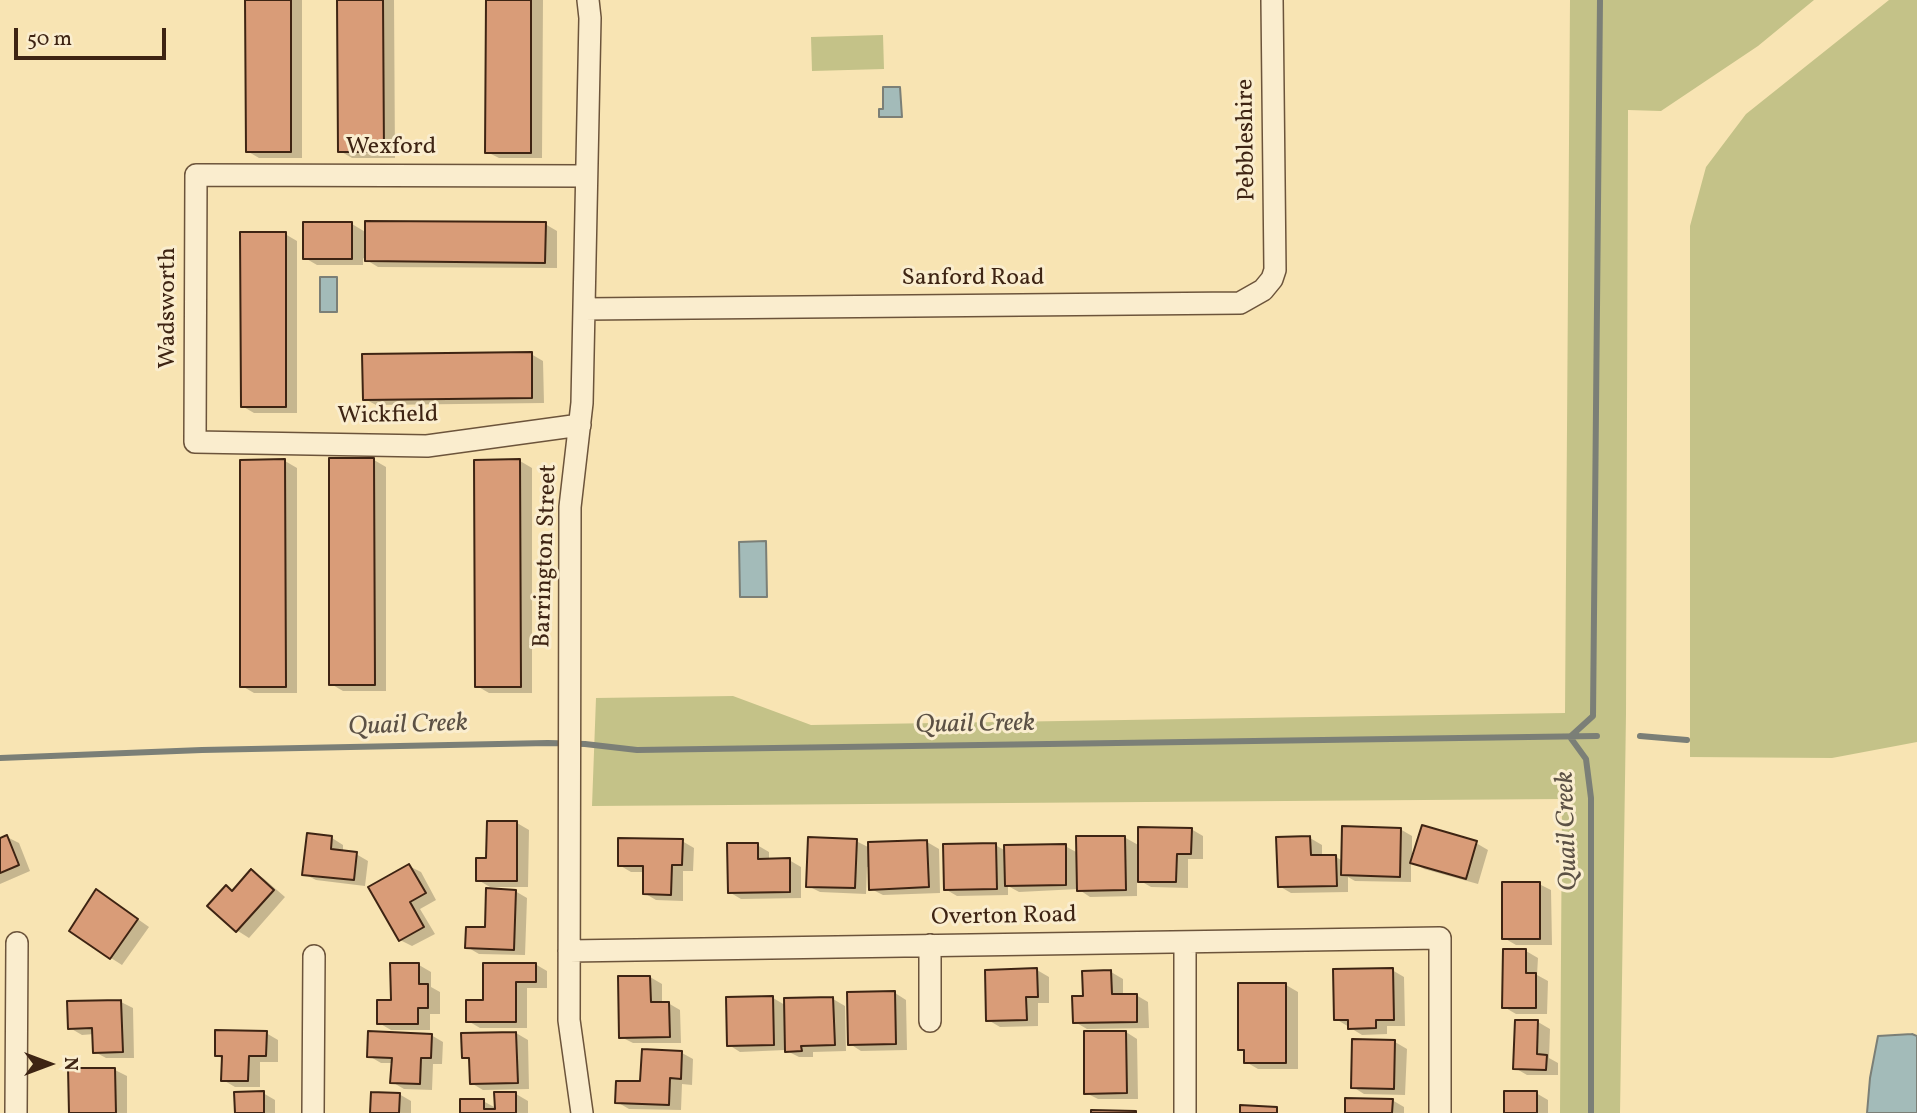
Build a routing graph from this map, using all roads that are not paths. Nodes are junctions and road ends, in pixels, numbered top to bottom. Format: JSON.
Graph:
{"nodes":[{"id":1,"x":588,"y":0,"type":"edge"},
{"id":2,"x":1272,"y":0,"type":"edge"},
{"id":3,"x":196,"y":175,"type":"joint"},
{"id":4,"x":585,"y":176,"type":"junction"},
{"id":5,"x":1272,"y":279,"type":"joint"},
{"id":6,"x":584,"y":309,"type":"junction"},
{"id":7,"x":580,"y":425,"type":"junction"},
{"id":8,"x":195,"y":442,"type":"joint"},
{"id":9,"x":1185,"y":942,"type":"junction"},
{"id":10,"x":17,"y":943,"type":"dead end"},
{"id":11,"x":930,"y":945,"type":"junction"},
{"id":12,"x":569,"y":951,"type":"junction"},
{"id":13,"x":314,"y":956,"type":"dead end"},
{"id":14,"x":930,"y":1021,"type":"dead end"},
{"id":15,"x":16,"y":1113,"type":"edge"},
{"id":16,"x":313,"y":1113,"type":"edge"},
{"id":17,"x":582,"y":1113,"type":"edge"},
{"id":18,"x":1185,"y":1113,"type":"edge"},
{"id":19,"x":1440,"y":1113,"type":"edge"}],
"edges":[{"from":1,"to":4,"type":"street","name":"Barrington Street"},
{"from":2,"to":5,"type":"street","name":"Pebbleshire"},
{"from":3,"to":4,"type":"street","name":"Wexford"},
{"from":3,"to":8,"type":"street","name":"Wadsworth"},
{"from":4,"to":6,"type":"street","name":"Barrington Street"},
{"from":5,"to":6,"type":"street","name":"Sanford Road"},
{"from":6,"to":7,"type":"street","name":"Barrington Street"},
{"from":7,"to":8,"type":"street","name":"Wickfield"},
{"from":7,"to":12,"type":"street","name":"Barrington Street"},
{"from":9,"to":11,"type":"street","name":"Overton Road"},
{"from":9,"to":18,"type":"street"},
{"from":9,"to":19,"type":"street","name":"Overton Road"},
{"from":10,"to":15,"type":"street"},
{"from":11,"to":12,"type":"street","name":"Overton Road"},
{"from":11,"to":14,"type":"street"},
{"from":12,"to":17,"type":"street","name":"Barrington Street"},
{"from":13,"to":16,"type":"street"}]}
